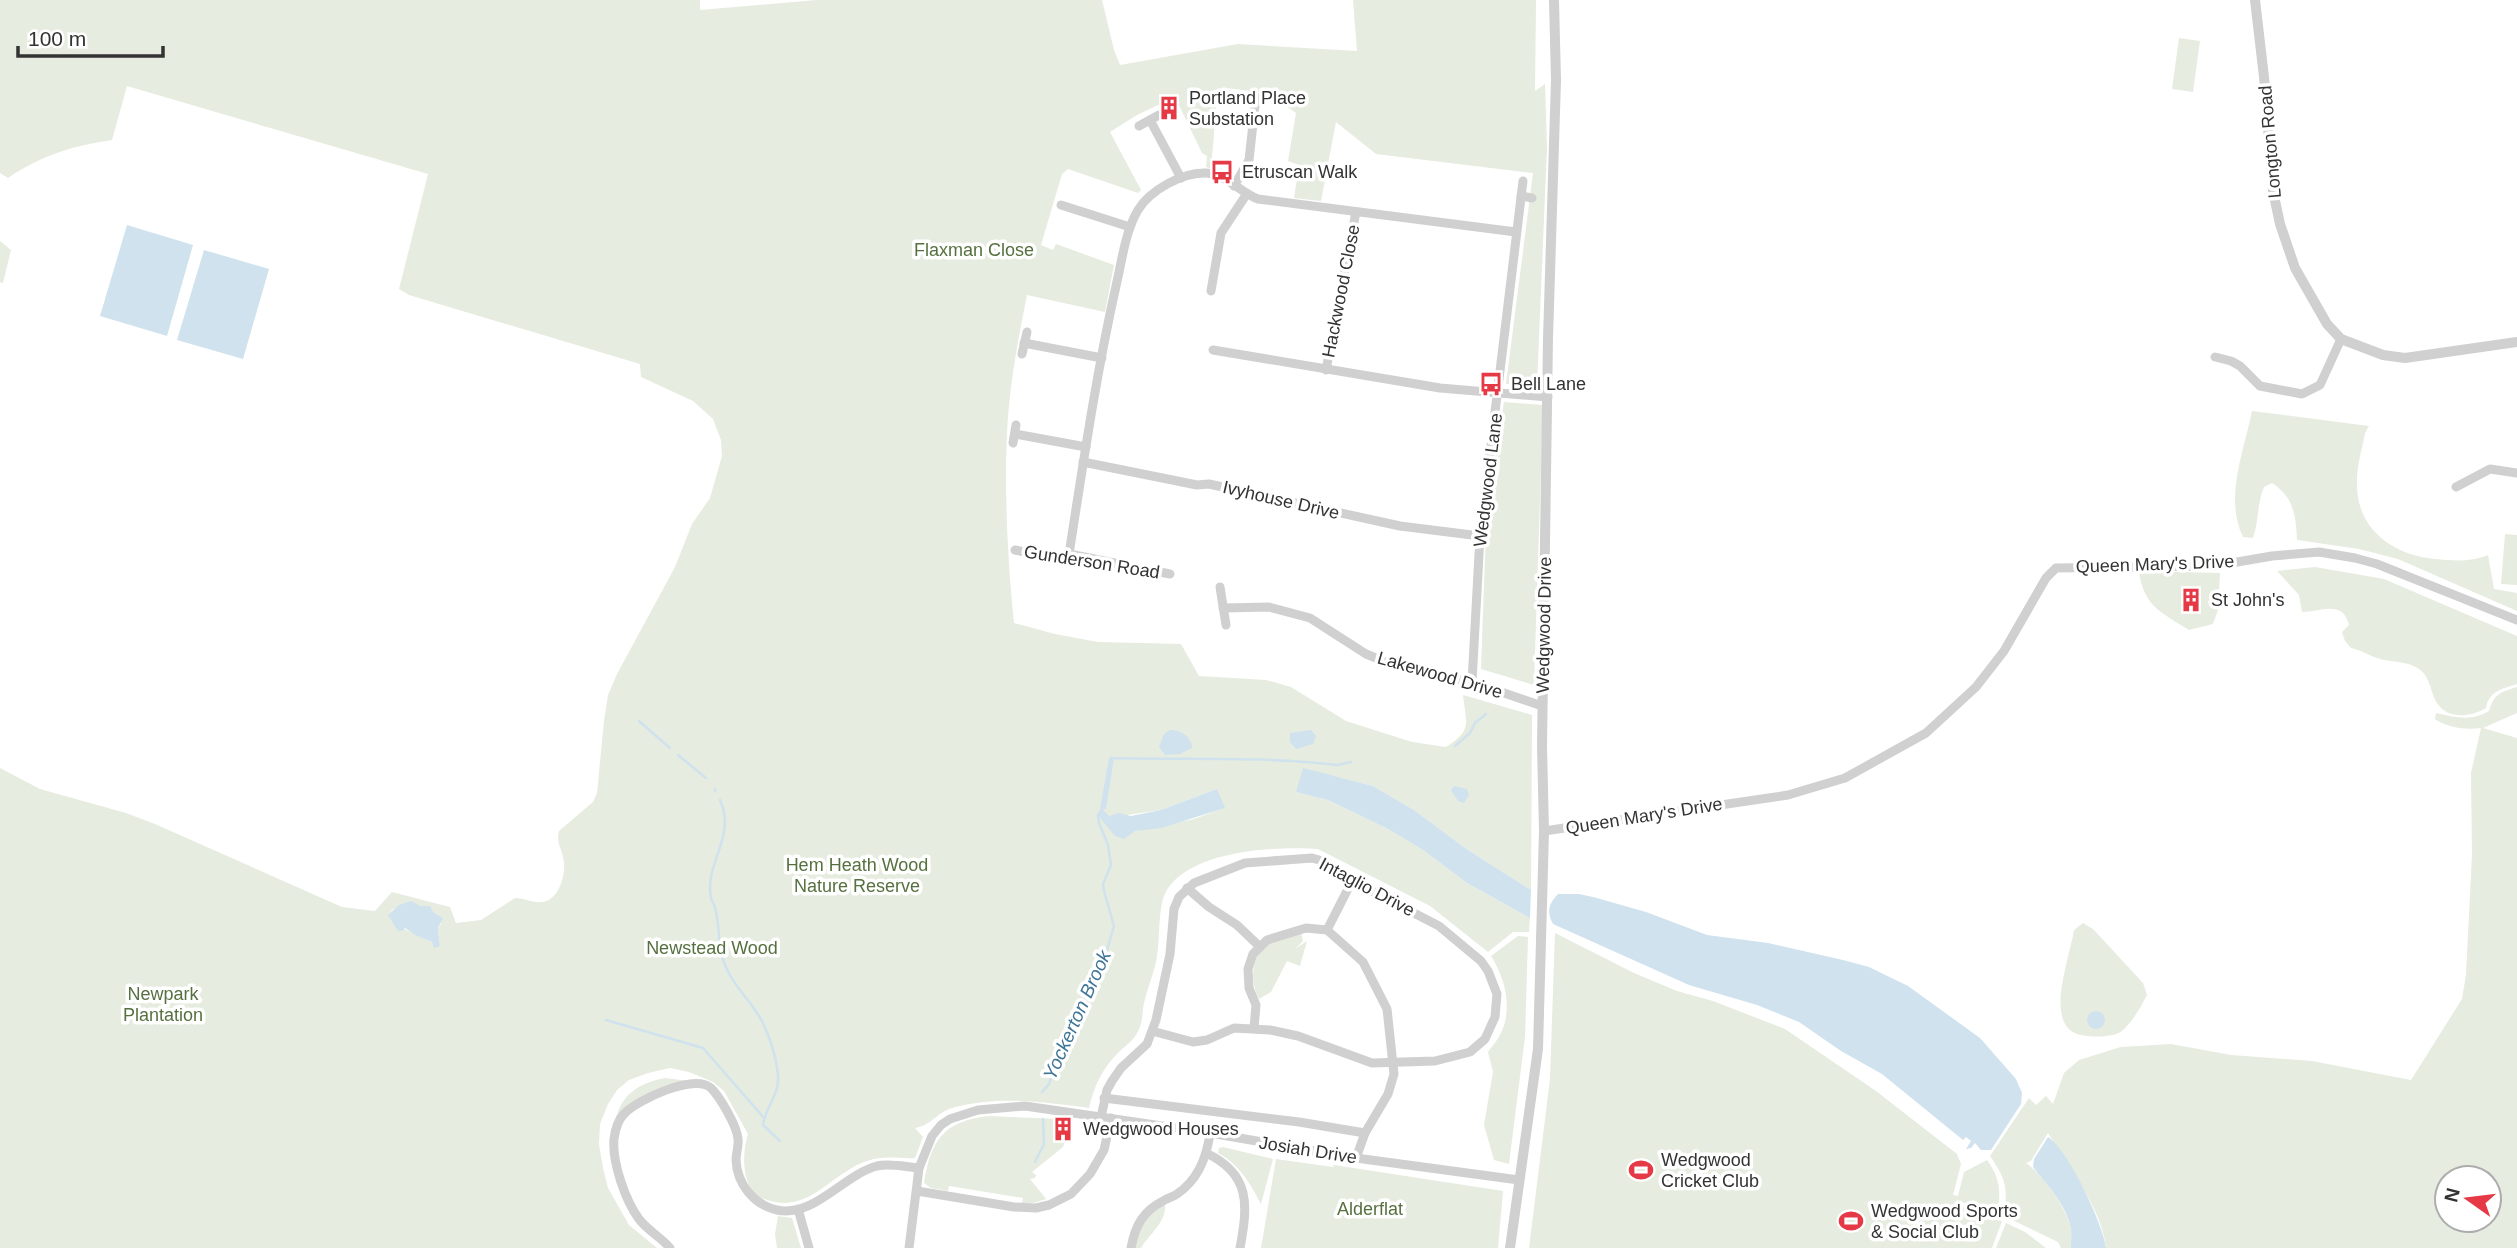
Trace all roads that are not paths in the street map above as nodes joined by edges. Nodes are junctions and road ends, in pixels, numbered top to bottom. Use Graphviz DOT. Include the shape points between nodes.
graph roads {
  1 [pos="1554,0"];
  2 [pos="2255,0"];
  3 [pos="1259,101"];
  4 [pos="1159,115"];
  5 [pos="1150,120"];
  6 [pos="1139,126"];
  7 [pos="1181,178"];
  8 [pos="1523,181"];
  9 [pos="1234,186"];
  10 [pos="1246,195"];
  11 [pos="1521,196"];
  12 [pos="1532,198"];
  13 [pos="1061,204"];
  14 [pos="1356,212"];
  15 [pos="1130,227"];
  16 [pos="1516,232"];
  17 [pos="1210,291"];
  18 [pos="1027,332"];
  19 [pos="2341,339"];
  20 [pos="2517,342"];
  21 [pos="1024,343"];
  22 [pos="1213,350"];
  23 [pos="1022,354"];
  24 [pos="2215,357"];
  25 [pos="1102,358"];
  26 [pos="1326,370"];
  27 [pos="1498,393"];
  28 [pos="1548,397"];
  29 [pos="1014,434"];
  30 [pos="1086,447"];
  31 [pos="1083,462"];
  32 [pos="2517,473"];
  33 [pos="2456,487"];
  34 [pos="1480,536"];
  35 [pos="1015,550"];
  36 [pos="1069,554"];
  37 [pos="1170,574"];
  38 [pos="1220,587"];
  39 [pos="1223,608"];
  40 [pos="2517,620"];
  41 [pos="1226,625"];
  42 [pos="1472,682"];
  43 [pos="1542,706"];
  44 [pos="1544,831"];
  45 [pos="1352,881"];
  46 [pos="1187,888"];
  47 [pos="1327,930"];
  48 [pos="1259,946"];
  49 [pos="1254,1028"];
  50 [pos="1152,1031"];
  51 [pos="1393,1064"];
  52 [pos="1104,1098"];
  53 [pos="1106,1117"];
  54 [pos="1210,1133"];
  55 [pos="1364,1133"];
  56 [pos="1206,1153"];
  57 [pos="1356,1158"];
  58 [pos="919,1168"];
  59 [pos="1519,1180"];
  60 [pos="917,1191"];
  61 [pos="798,1209"];
  62 [pos="670,1248"];
  63 [pos="809,1248"];
  64 [pos="909,1248"];
  65 [pos="1131,1248"];
  66 [pos="1240,1248"];
  67 [pos="1510,1248"];
  1 -- 28 [label="street, Wedgwood Drive"];
  2 -- 19 [label="street, Longton Road" via="2280,224 2295,268 2317,309"];
  3 -- 9 [label="street" via="1250,160"];
  4 -- 5 [label="street"];
  5 -- 6 [label="street"];
  5 -- 7 [label="street"];
  7 -- 9 [label="street" via="1208,173"];
  7 -- 15 [label="street" via="1146,199"];
  8 -- 11 [label="street, Wedgwood Lane"];
  9 -- 10 [label="street"];
  10 -- 14 [label="street"];
  10 -- 17 [label="street" via="1221,233"];
  11 -- 12 [label="street"];
  11 -- 16 [label="street, Wedgwood Lane"];
  13 -- 15 [label="street"];
  14 -- 16 [label="street"];
  14 -- 26 [label="street, Hackwood Close"];
  15 -- 25 [label="street"];
  16 -- 27 [label="street, Wedgwood Lane"];
  18 -- 21 [label="street"];
  19 -- 20 [label="street" via="2405,358"];
  19 -- 24 [label="street" via="2323,379 2307,393 2264,387 2241,366"];
  21 -- 23 [label="street"];
  21 -- 25 [label="street"];
  22 -- 26 [label="street"];
  25 -- 30 [label="street"];
  26 -- 27 [label="street"];
  27 -- 28 [label="street"];
  27 -- 34 [label="street, Wedgwood Lane"];
  28 -- 43 [label="street, Wedgwood Drive"];
  29 -- 30 [label="street"];
  30 -- 31 [label="street"];
  31 -- 34 [label="street, Ivyhouse Drive" via="1400,526"];
  31 -- 36 [label="street"];
  32 -- 33 [label="street" via="2490,469"];
  34 -- 42 [label="street, Wedgwood Lane"];
  35 -- 36 [label="street, Gunderson Road" via="1060,560"];
  36 -- 37 [label="street, Gunderson Road"];
  38 -- 39 [label="street"];
  39 -- 41 [label="street"];
  39 -- 42 [label="street, Lakewood Drive" via="1289,611 1310,618 1383,661"];
  40 -- 44 [label="street, Queen Mary's Drive" via="2377,565 2319,552 2214,566 2056,568 1976,687 1926,733 1845,778 1788,794"];
  42 -- 43 [label="street, Lakewood Drive"];
  43 -- 44 [label="street, Wedgwood Drive"];
  44 -- 59 [label="street, Wedgwood Drive" via="1538,1049"];
  45 -- 46 [label="street, Intaglio Drive" via="1326,862 1312,858 1245,863"];
  45 -- 47 [label="street"];
  45 -- 51 [label="street, Intaglio Drive" via="1439,926 1481,961 1497,994 1490,1030 1470,1052 1435,1061"];
  46 -- 48 [label="street"];
  46 -- 50 [label="street" via="1174,909 1170,954"];
  47 -- 48 [label="street" via="1276,935"];
  47 -- 51 [label="street" via="1360,959 1374,980 1387,1009"];
  48 -- 49 [label="street" via="1248,969 1256,1005"];
  49 -- 50 [label="street" via="1234,1028 1193,1042"];
  49 -- 51 [label="street, Intaglio Drive" via="1298,1036 1372,1063"];
  50 -- 52 [label="street" via="1147,1044 1112,1080"];
  51 -- 55 [label="street" via="1388,1094"];
  52 -- 53 [label="street"];
  52 -- 55 [label="street"];
  53 -- 54 [label="street, Josiah Drive"];
  53 -- 58 [label="street, Josiah Drive" via="1025,1107 978,1110 941,1125"];
  53 -- 60 [label="street" via="1104,1150 1090,1174 1070,1194 1049,1205 1014,1207"];
  54 -- 56 [label="street"];
  54 -- 57 [label="street, Josiah Drive"];
  55 -- 57 [label="street"];
  56 -- 65 [label="street" via="1179,1193 1145,1213"];
  56 -- 66 [label="street" via="1221,1160 1242,1186"];
  57 -- 59 [label="street, Josiah Drive"];
  58 -- 60 [label="street, Josiah Drive"];
  58 -- 61 [label="street" via="871,1168"];
  59 -- 67 [label="street, Wedgwood Drive"];
  60 -- 64 [label="street, Josiah Drive"];
  61 -- 62 [label="street" via="763,1206 748,1193 738,1170 738,1138 728,1113 709,1087 681,1085 622,1115 614,1141 620,1181 629,1203 640,1221"];
  61 -- 63 [label="street"];
}
